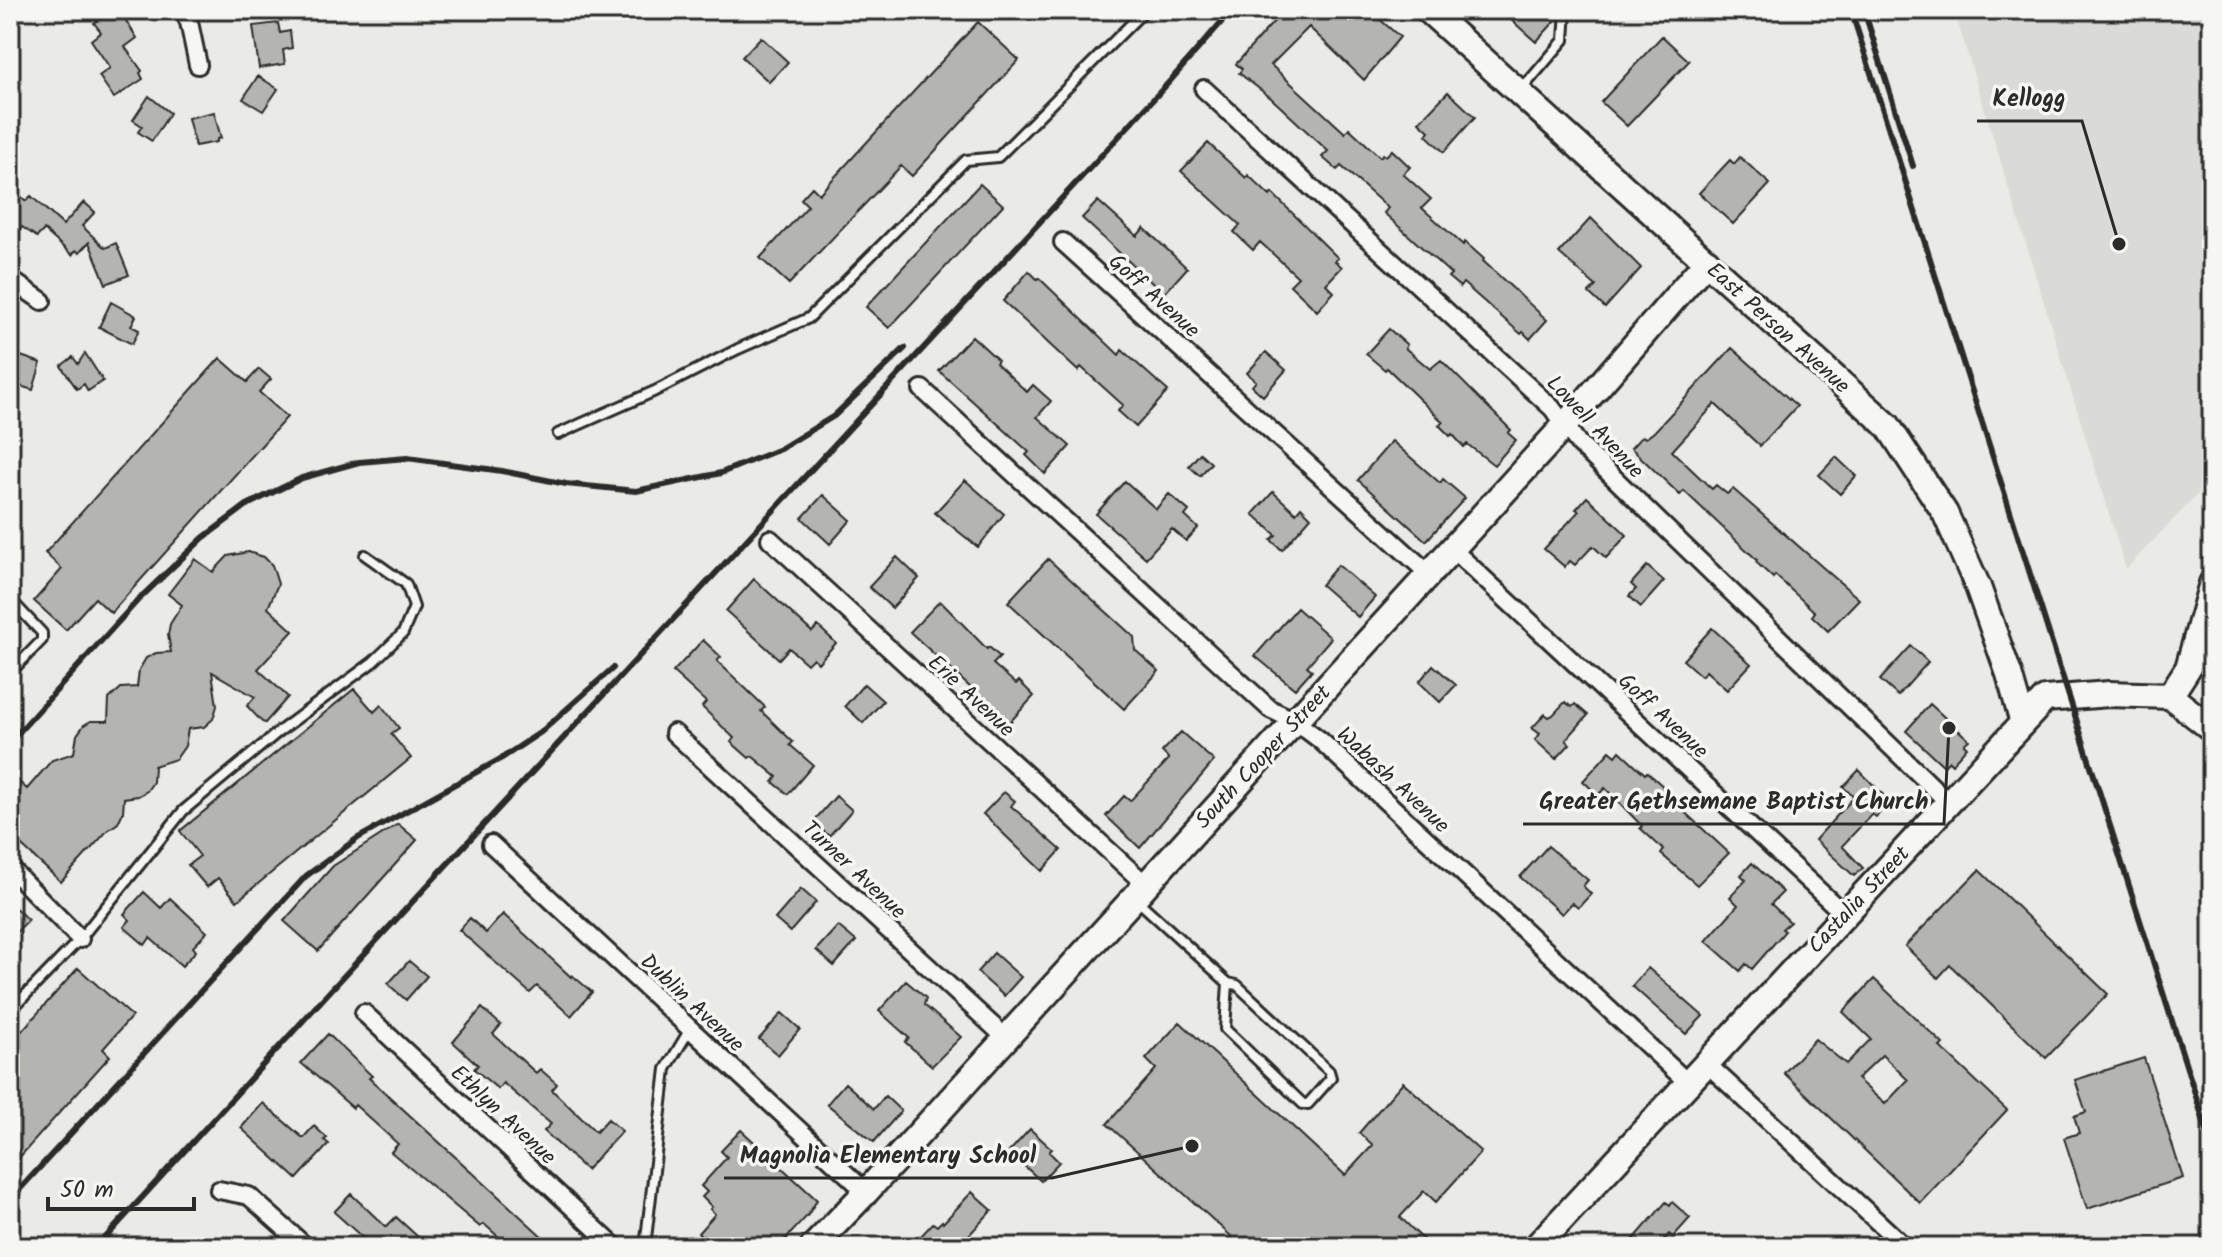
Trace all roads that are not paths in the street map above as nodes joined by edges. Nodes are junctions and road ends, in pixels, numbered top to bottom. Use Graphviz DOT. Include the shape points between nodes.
graph roads {
  1 [pos="183,10"];
  2 [pos="1145,10"];
  3 [pos="1428,10"];
  4 [pos="1566,10"];
  5 [pos="198,65"];
  6 [pos="1204,89"];
  7 [pos="1519,92"];
  8 [pos="1063,242"];
  9 [pos="1707,261"];
  10 [pos="10,279"];
  11 [pos="42,301"];
  12 [pos="922,389"];
  13 [pos="1565,425"];
  14 [pos="558,434"];
  15 [pos="770,539"];
  16 [pos="1452,549"];
  17 [pos="365,555"];
  18 [pos="1429,574"];
  19 [pos="2212,583"];
  20 [pos="10,599"];
  21 [pos="10,673"];
  22 [pos="2170,696"];
  23 [pos="2022,720"];
  24 [pos="1295,721"];
  25 [pos="2212,729"];
  26 [pos="674,733"];
  27 [pos="1948,802"];
  28 [pos="491,844"];
  29 [pos="10,868"];
  30 [pos="1139,890"];
  31 [pos="1845,915"];
  32 [pos="80,939"];
  33 [pos="1228,983"];
  34 [pos="10,1011"];
  35 [pos="364,1013"];
  36 [pos="690,1029"];
  37 [pos="1006,1038"];
  38 [pos="1706,1063"];
  39 [pos="1688,1083"];
  40 [pos="219,1190"];
  41 [pos="866,1192"];
  42 [pos="306,1247"];
  43 [pos="615,1247"];
  44 [pos="645,1247"];
  45 [pos="813,1247"];
  46 [pos="1536,1247"];
  47 [pos="1905,1247"];
  1 -- 5 [label="street"];
  2 -- 14 [label="lane" via="998,157 966,160 809,318"];
  3 -- 7 [label="street, East Person Avenue"];
  4 -- 7 [label="lane" via="1564,40"];
  6 -- 13 [label="street, Lowell Avenue"];
  7 -- 9 [label="street, East Person Avenue"];
  8 -- 18 [label="street, Goff Avenue"];
  9 -- 13 [label="street, South Cooper Street"];
  9 -- 23 [label="street, East Person Avenue" via="1888,426 1950,525 1978,587"];
  10 -- 11 [label="street"];
  12 -- 24 [label="street, Wabash Avenue" via="1270,709"];
  13 -- 16 [label="street, South Cooper Street"];
  13 -- 27 [label="street, Lowell Avenue"];
  15 -- 30 [label="street, Erie Avenue"];
  16 -- 18 [label="street, South Cooper Street"];
  16 -- 31 [label="street, Goff Avenue"];
  17 -- 32 [label="lane" via="406,584 414,607 403,633 183,811"];
  18 -- 24 [label="street, South Cooper Street"];
  19 -- 22 [label="street" via="2188,668"];
  20 -- 21 [label="lane" via="42,633 42,640"];
  22 -- 23 [label="street, Castalia Street" via="2045,699"];
  22 -- 25 [label="street"];
  23 -- 27 [label="street, Castalia Street"];
  24 -- 30 [label="street, South Cooper Street"];
  24 -- 39 [label="street, Wabash Avenue"];
  26 -- 37 [label="street, Turner Avenue"];
  27 -- 31 [label="street, Castalia Street"];
  28 -- 36 [label="street, Dublin Avenue"];
  29 -- 32 [label="street"];
  30 -- 33 [label="lane"];
  30 -- 37 [label="street, South Cooper Street"];
  31 -- 38 [label="street, Castalia Street"];
  32 -- 34 [label="lane"];
  33 -- 33 [label="lane" via="1225,1029 1308,1104 1331,1078 1329,1071 1237,985"];
  35 -- 43 [label="street, Ethlyn Avenue"];
  36 -- 41 [label="street, Dublin Avenue"];
  36 -- 44 [label="lane" via="666,1069"];
  37 -- 41 [label="street, South Cooper Street"];
  38 -- 39 [label="street, Castalia Street"];
  38 -- 47 [label="street"];
  39 -- 46 [label="street, Castalia Street"];
  40 -- 42 [label="street" via="249,1196"];
  41 -- 45 [label="street, South Cooper Street"];
}
